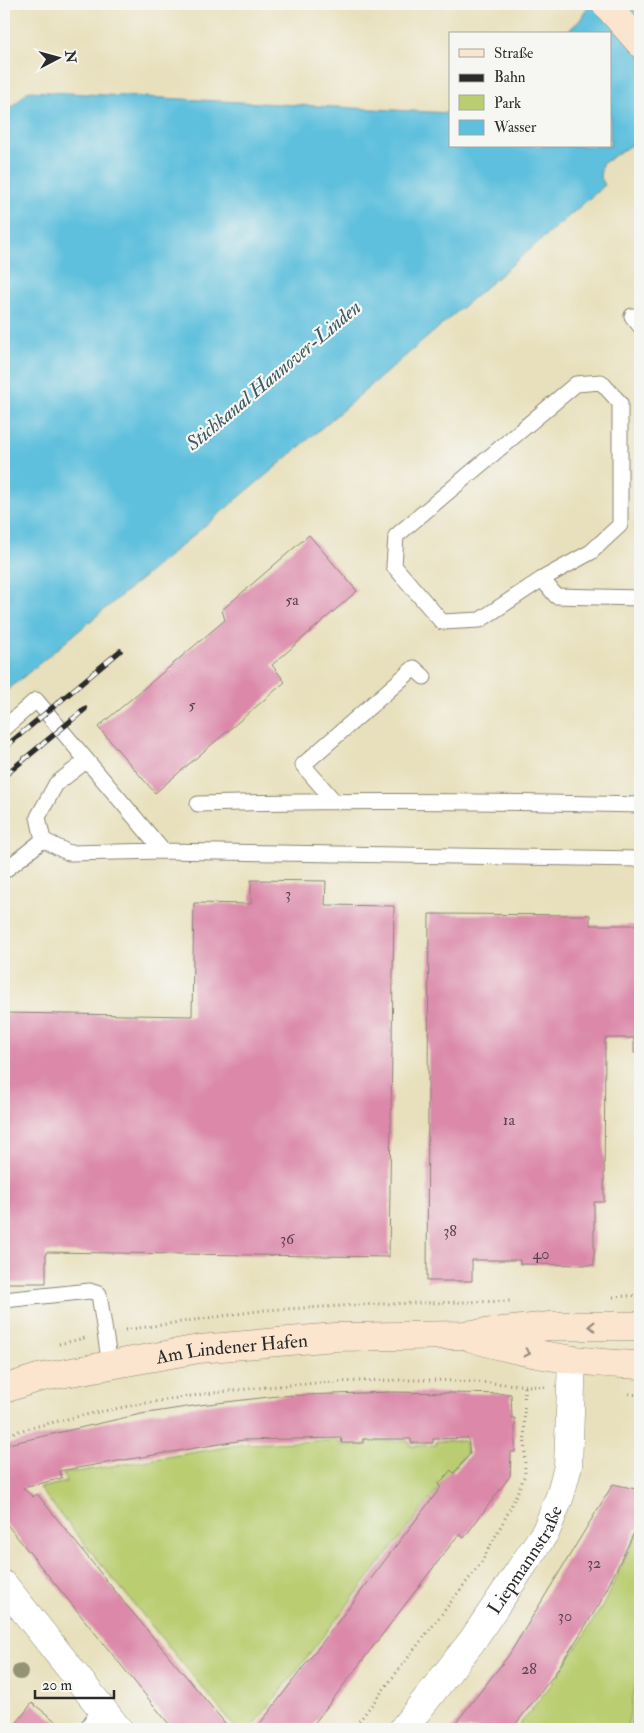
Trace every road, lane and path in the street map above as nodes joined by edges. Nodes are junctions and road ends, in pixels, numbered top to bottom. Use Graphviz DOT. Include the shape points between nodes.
graph roads {
  1 [pos="606,4"];
  2 [pos="640,43"];
  3 [pos="542,580"];
  4 [pos="640,598"];
  5 [pos="424,677"];
  6 [pos="4,728"];
  7 [pos="86,761"];
  8 [pos="333,800"];
  9 [pos="198,804"];
  10 [pos="640,805"];
  11 [pos="43,840"];
  12 [pos="163,851"];
  13 [pos="640,859"];
  14 [pos="4,871"];
  15 [pos="4,1300"];
  16 [pos="640,1326"];
  17 [pos="464,1335"];
  18 [pos="572,1360"];
  19 [pos="110,1365"];
  20 [pos="640,1365"];
  21 [pos="524,1386"];
  22 [pos="4,1389"];
  23 [pos="571,1389"];
  24 [pos="4,1435"];
  25 [pos="5,1587"];
  26 [pos="102,1723"];
  27 [pos="353,1729"];
  28 [pos="402,1729"];
  1 -- 2 [label="street"];
  3 -- 3 [label="lane" via="480,620 442,622 394,566 396,536 576,384 600,382 620,403 620,525 591,552"];
  3 -- 4 [label="lane" via="556,596"];
  5 -- 8 [label="lane" via="414,668 303,765"];
  6 -- 7 [label="lane" via="36,700"];
  7 -- 11 [label="lane" via="56,784 47,800 38,817"];
  7 -- 12 [label="lane"];
  8 -- 9 [label="lane"];
  8 -- 10 [label="lane"];
  11 -- 12 [label="lane" via="69,853"];
  11 -- 14 [label="lane"];
  12 -- 13 [label="lane"];
  15 -- 19 [label="lane" via="90,1291 99,1294"];
  16 -- 17 [label="street, Am Lindener Hafen, one-way" via="550,1326"];
  17 -- 18 [label="street, Am Lindener Hafen, one-way" via="507,1349"];
  17 -- 19 [label="street, Am Lindener Hafen" via="325,1338 199,1349"];
  18 -- 20 [label="street, Am Lindener Hafen"];
  18 -- 23 [label="street, Liepmannstraße"];
  19 -- 22 [label="street, Am Lindener Hafen" via="38,1378"];
  21 -- 23 [label="path"];
  21 -- 24 [label="path" via="417,1380 226,1392 141,1404"];
  21 -- 27 [label="path" via="525,1475 510,1509 481,1563"];
  23 -- 28 [label="street, Liepmannstraße" via="568,1466 546,1531 472,1641"];
  25 -- 26 [label="street"];
}
